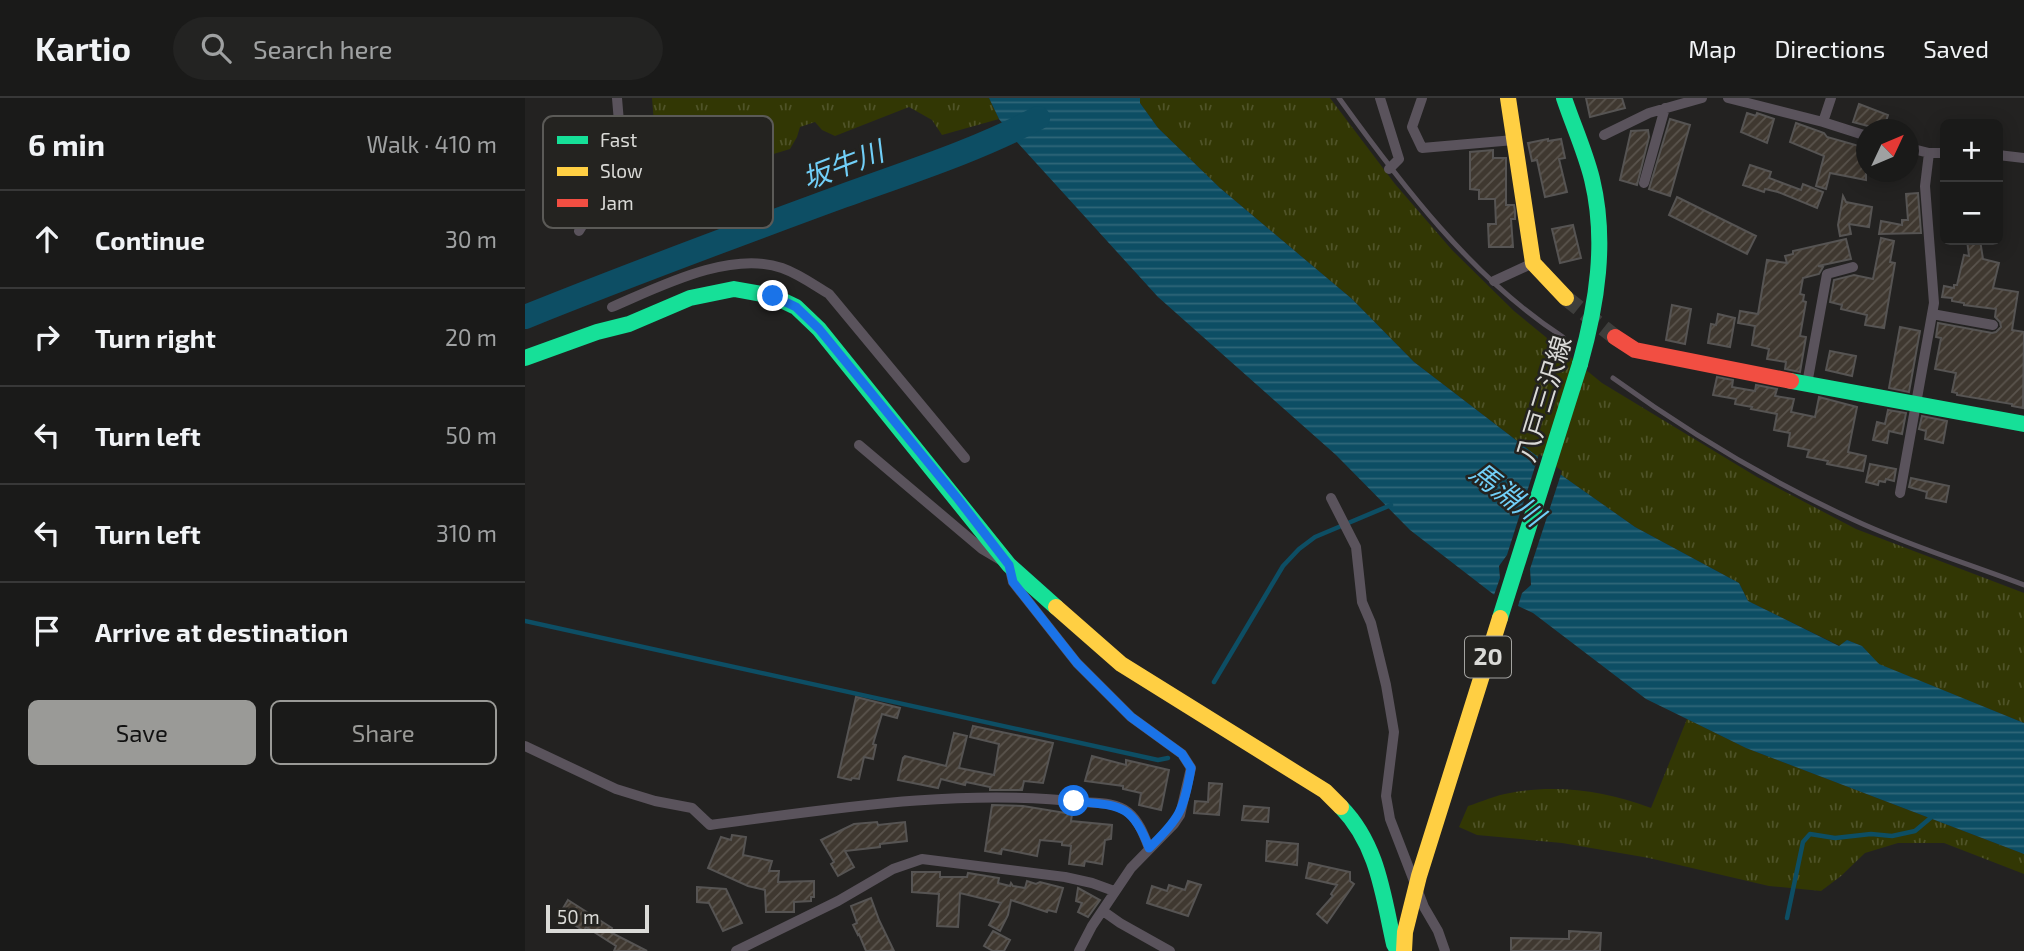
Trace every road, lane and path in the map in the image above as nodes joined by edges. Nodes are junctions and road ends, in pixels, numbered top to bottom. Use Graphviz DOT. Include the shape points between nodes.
graph roads {
  1 [pos="617,98"];
  2 [pos="1339,98"];
  3 [pos="1380,98"];
  4 [pos="1422,98"];
  5 [pos="1508,98"];
  6 [pos="1564,98"];
  7 [pos="1702,98"];
  8 [pos="1728,98"];
  9 [pos="1832,98"];
  10 [pos="1665,108"];
  11 [pos="618,116"];
  12 [pos="1823,122"];
  13 [pos="1856,132"];
  14 [pos="1604,135"];
  15 [pos="1514,139"];
  16 [pos="1919,150"];
  17 [pos="1929,153"];
  18 [pos="1940,153"];
  19 [pos="2003,156"];
  20 [pos="2024,158"];
  21 [pos="1389,169"];
  22 [pos="1644,183"];
  23 [pos="581,228"];
  24 [pos="579,231"];
  25 [pos="1533,263"];
  26 [pos="1853,267"];
  27 [pos="1494,281"];
  28 [pos="1566,298"];
  29 [pos="611,307"];
  30 [pos="1932,314"];
  31 [pos="1993,326"];
  32 [pos="1563,337"];
  33 [pos="1615,337"];
  34 [pos="525,358"];
  35 [pos="1613,379"];
  36 [pos="1807,384"];
  37 [pos="1916,404"];
  38 [pos="2024,424"];
  39 [pos="859,445"];
  40 [pos="965,458"];
  41 [pos="1900,493"];
  42 [pos="1331,498"];
  43 [pos="1009,565"];
  44 [pos="2024,585"];
  45 [pos="525,746"];
  46 [pos="1149,848"];
  47 [pos="1114,891"];
  48 [pos="1103,911"];
  49 [pos="736,951"];
  50 [pos="1079,951"];
  51 [pos="1170,951"];
  52 [pos="1398,951"];
  53 [pos="1404,951"];
  54 [pos="1445,951"];
  1 -- 11 [label="street"];
  2 -- 21 [label="lane"];
  3 -- 21 [label="street" via="1399,159"];
  4 -- 15 [label="street" via="1412,127 1422,148"];
  5 -- 15 [label="street"];
  6 -- 53 [label="street, 八戸三沢線 / 20, bridge" via="1594,189 1600,257 1592,324 1419,876"];
  7 -- 10 [label="street"];
  8 -- 12 [label="street"];
  9 -- 12 [label="street"];
  10 -- 14 [label="street"];
  10 -- 22 [label="street"];
  12 -- 13 [label="street"];
  15 -- 25 [label="street"];
  16 -- 17 [label="street"];
  17 -- 18 [label="street"];
  17 -- 30 [label="street" via="1925,186"];
  19 -- 20 [label="street"];
  21 -- 27 [label="lane"];
  23 -- 24 [label="street"];
  25 -- 27 [label="street"];
  25 -- 28 [label="street"];
  26 -- 36 [label="street" via="1827,274"];
  27 -- 32 [label="lane"];
  29 -- 40 [label="street" via="725,264 780,267 829,294"];
  30 -- 31 [label="street"];
  30 -- 37 [label="street"];
  33 -- 36 [label="street" via="1635,350"];
  34 -- 43 [label="street" via="691,298 734,289 773,296 796,307 819,329"];
  35 -- 44 [label="lane" via="1776,482 1856,521"];
  36 -- 37 [label="street"];
  37 -- 38 [label="street"];
  37 -- 41 [label="street"];
  39 -- 43 [label="street" via="982,549"];
  42 -- 54 [label="street" via="1356,547 1361,602 1387,685 1394,732 1386,796 1390,819"];
  43 -- 46 [label="street" via="1013,582 1077,663 1131,717 1188,760 1191,768 1180,815"];
  43 -- 52 [label="street" via="1121,664 1325,791 1362,831 1372,852"];
  45 -- 46 [label="street" via="616,789 692,808 710,825 915,800 1039,798 1114,805 1136,820"];
  46 -- 47 [label="street"];
  47 -- 48 [label="street"];
  47 -- 49 [label="street" via="1065,877 922,859 893,869"];
  48 -- 50 [label="street"];
  48 -- 51 [label="street"];
}
